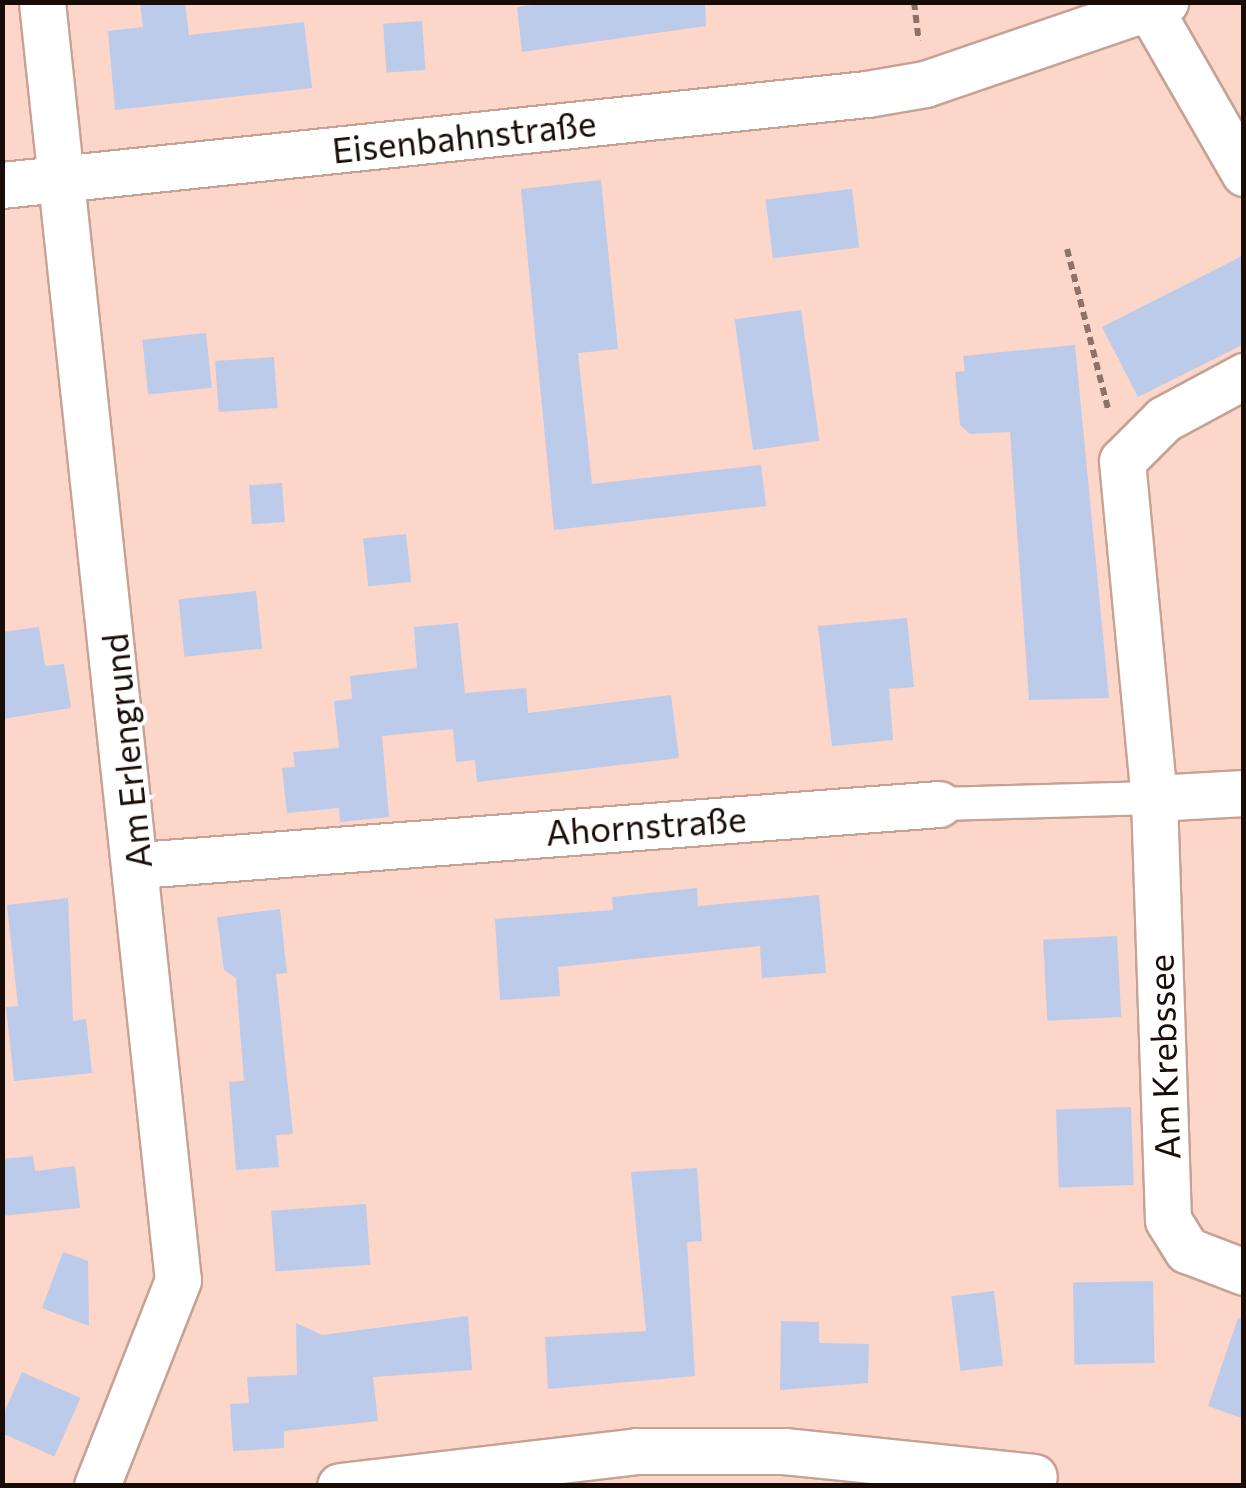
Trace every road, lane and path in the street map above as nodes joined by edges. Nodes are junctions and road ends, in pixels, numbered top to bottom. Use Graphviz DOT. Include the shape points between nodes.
graph roads {
  1 [pos="42,2"];
  2 [pos="1158,7"];
  3 [pos="1244,173"];
  4 [pos="63,178"];
  5 [pos="2,185"];
  6 [pos="1067,249"];
  7 [pos="1244,376"];
  8 [pos="1122,461"];
  9 [pos="1244,793"];
  10 [pos="1154,798"];
  11 [pos="939,804"];
  12 [pos="139,865"];
  13 [pos="1244,1272"];
  14 [pos="1034,1477"];
  15 [pos="97,1486"];
  16 [pos="340,1486"];
  1 -- 4 [label="street, Am Erlengrund"];
  2 -- 3 [label="street"];
  2 -- 4 [label="street, Eisenbahnstraße" via="926,84"];
  4 -- 5 [label="street, Eisenbahnstraße"];
  4 -- 12 [label="street, Am Erlengrund"];
  6 -- 8 [label="path"];
  7 -- 8 [label="street" via="1164,419"];
  8 -- 10 [label="street, Am Krebssee"];
  9 -- 10 [label="street"];
  10 -- 11 [label="street, Ahornstraße"];
  10 -- 13 [label="street, Am Krebssee" via="1168,1220 1187,1250"];
  11 -- 12 [label="street, Ahornstraße"];
  12 -- 15 [label="street, Am Erlengrund" via="178,1280"];
  14 -- 16 [label="street" via="784,1451 636,1451"];
}
